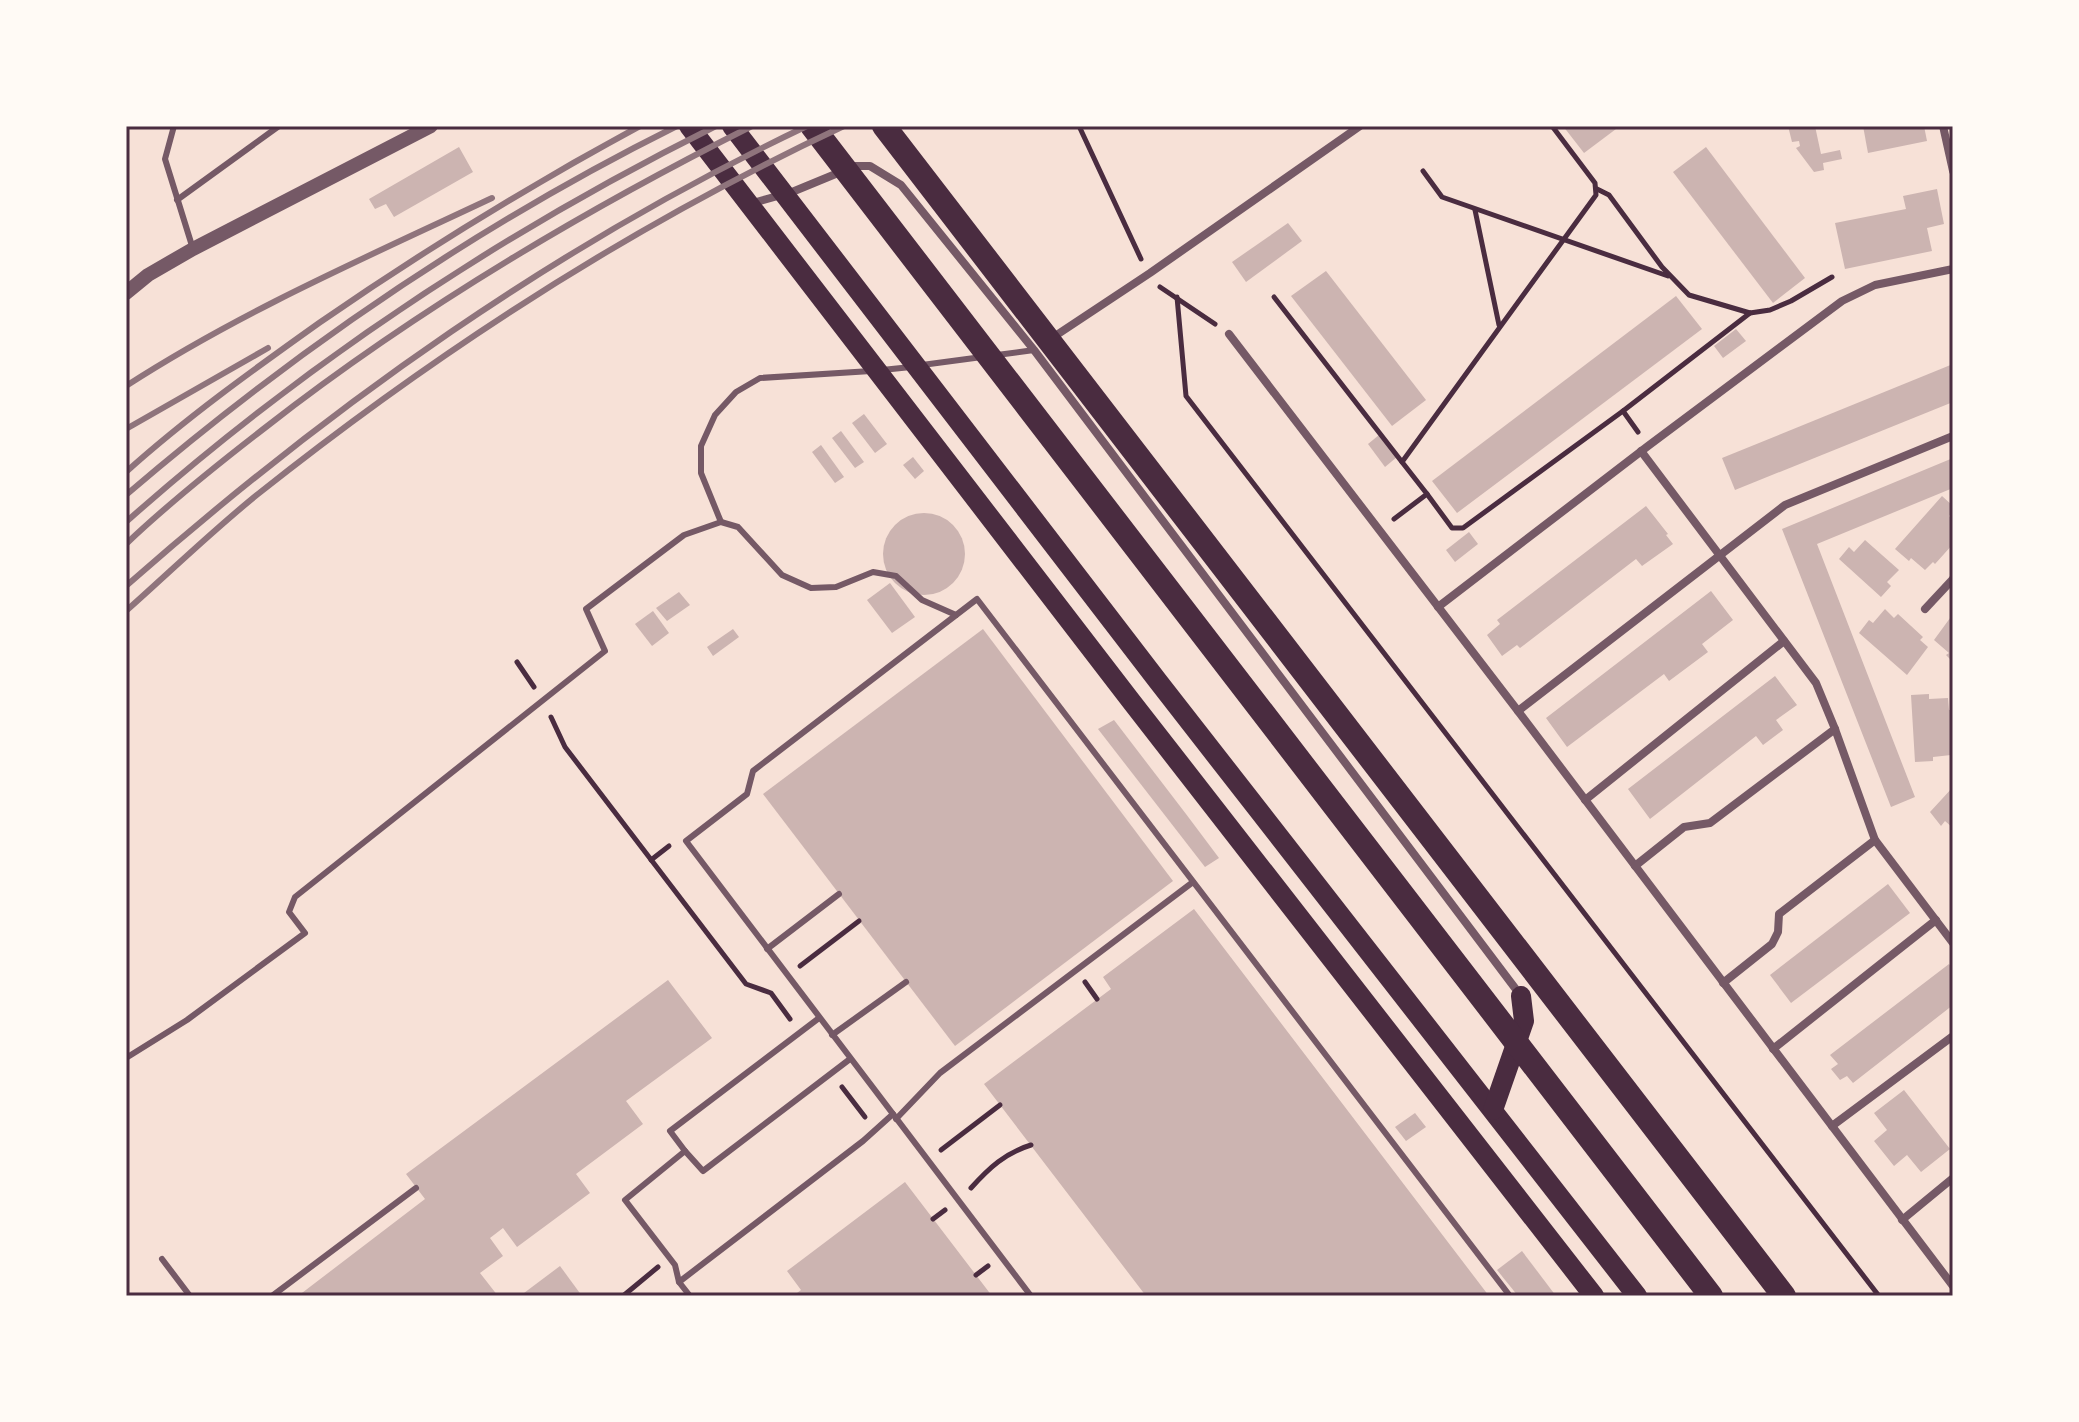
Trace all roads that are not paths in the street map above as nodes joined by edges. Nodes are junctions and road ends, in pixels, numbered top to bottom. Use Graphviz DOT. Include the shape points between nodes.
graph roads {
  1 [pos="174,126"];
  2 [pos="279,126"];
  3 [pos="431,126"];
  4 [pos="689,126"];
  5 [pos="732,126"];
  6 [pos="812,126"];
  7 [pos="884,126"];
  8 [pos="1360,126"];
  9 [pos="1943,126"];
  10 [pos="1953,171"];
  11 [pos="729,187"];
  12 [pos="177,200"];
  13 [pos="193,249"];
  14 [pos="1953,269"];
  15 [pos="126,293"];
  16 [pos="1229,334"];
  17 [pos="1034,350"];
  18 [pos="1953,436"];
  19 [pos="1641,451"];
  20 [pos="721,522"];
  21 [pos="1721,556"];
  22 [pos="1953,579"];
  23 [pos="1438,607"];
  24 [pos="1925,609"];
  25 [pos="956,615"];
  26 [pos="1784,641"];
  27 [pos="1518,711"];
  28 [pos="1835,729"];
  29 [pos="1585,800"];
  30 [pos="1875,840"];
  31 [pos="1635,866"];
  32 [pos="1193,882"];
  33 [pos="839,894"];
  34 [pos="1936,920"];
  35 [pos="1953,943"];
  36 [pos="767,949"];
  37 [pos="906,982"];
  38 [pos="1723,983"];
  39 [pos="1521,996"];
  40 [pos="819,1018"];
  41 [pos="832,1035"];
  42 [pos="1953,1036"];
  43 [pos="1773,1049"];
  44 [pos="126,1058"];
  45 [pos="850,1059"];
  46 [pos="1493,1110"];
  47 [pos="894,1117"];
  48 [pos="1832,1126"];
  49 [pos="685,1151"];
  50 [pos="1953,1178"];
  51 [pos="416,1188"];
  52 [pos="1902,1220"];
  53 [pos="162,1259"];
  54 [pos="678,1280"];
  55 [pos="1953,1286"];
  56 [pos="190,1296"];
  57 [pos="272,1296"];
  58 [pos="690,1296"];
  59 [pos="1031,1296"];
  60 [pos="1510,1296"];
  61 [pos="1594,1296"];
  62 [pos="1637,1296"];
  63 [pos="1711,1296"];
  64 [pos="1784,1296"];
  1 -- 12 [label="lane" via="165,159"];
  2 -- 12 [label="lane"];
  3 -- 13 [label="street"];
  4 -- 61 [label="main road"];
  5 -- 46 [label="main road"];
  6 -- 63 [label="highway"];
  7 -- 64 [label="highway"];
  8 -- 17 [label="street"];
  9 -- 10 [label="street"];
  11 -- 17 [label="street" via="743,205 855,166 870,166 901,185"];
  12 -- 13 [label="lane"];
  13 -- 15 [label="street"];
  14 -- 19 [label="street" via="1875,285 1842,301"];
  16 -- 23 [label="street"];
  17 -- 20 [label="lane" via="881,370 760,378 736,392 715,415 701,446 701,473"];
  17 -- 39 [label="street"];
  18 -- 21 [label="street" via="1797,498"];
  19 -- 21 [label="street"];
  19 -- 23 [label="street"];
  20 -- 25 [label="lane" via="738,527 782,575 811,588 836,587 873,572 896,576 922,600"];
  20 -- 44 [label="lane" via="684,535 586,609 605,651 295,897 289,912 305,933"];
  21 -- 26 [label="street"];
  21 -- 27 [label="street"];
  22 -- 24 [label="street"];
  23 -- 27 [label="street"];
  25 -- 32 [label="lane" via="977,599"];
  25 -- 36 [label="lane" via="753,771 747,794 686,841"];
  26 -- 28 [label="street" via="1816,683"];
  26 -- 29 [label="street"];
  27 -- 29 [label="street"];
  28 -- 30 [label="street"];
  28 -- 31 [label="street" via="1710,823 1684,827"];
  29 -- 31 [label="street"];
  30 -- 34 [label="street"];
  30 -- 38 [label="street" via="1779,914 1772,944"];
  31 -- 38 [label="street"];
  32 -- 47 [label="lane" via="940,1073"];
  32 -- 60 [label="lane"];
  33 -- 36 [label="lane"];
  34 -- 35 [label="street"];
  34 -- 43 [label="street"];
  36 -- 40 [label="lane"];
  37 -- 41 [label="lane"];
  38 -- 43 [label="street"];
  39 -- 46 [label="main road" via="1524,1021"];
  40 -- 41 [label="lane"];
  40 -- 49 [label="lane" via="670,1131"];
  41 -- 45 [label="lane"];
  42 -- 48 [label="street"];
  43 -- 48 [label="street"];
  45 -- 47 [label="lane"];
  45 -- 49 [label="lane" via="703,1171"];
  46 -- 62 [label="main road"];
  47 -- 54 [label="lane"];
  47 -- 59 [label="lane"];
  48 -- 52 [label="street"];
  49 -- 54 [label="lane" via="625,1200 675,1265"];
  50 -- 52 [label="street"];
  51 -- 57 [label="lane"];
  52 -- 55 [label="street"];
  53 -- 56 [label="lane"];
  54 -- 58 [label="lane"];
}
